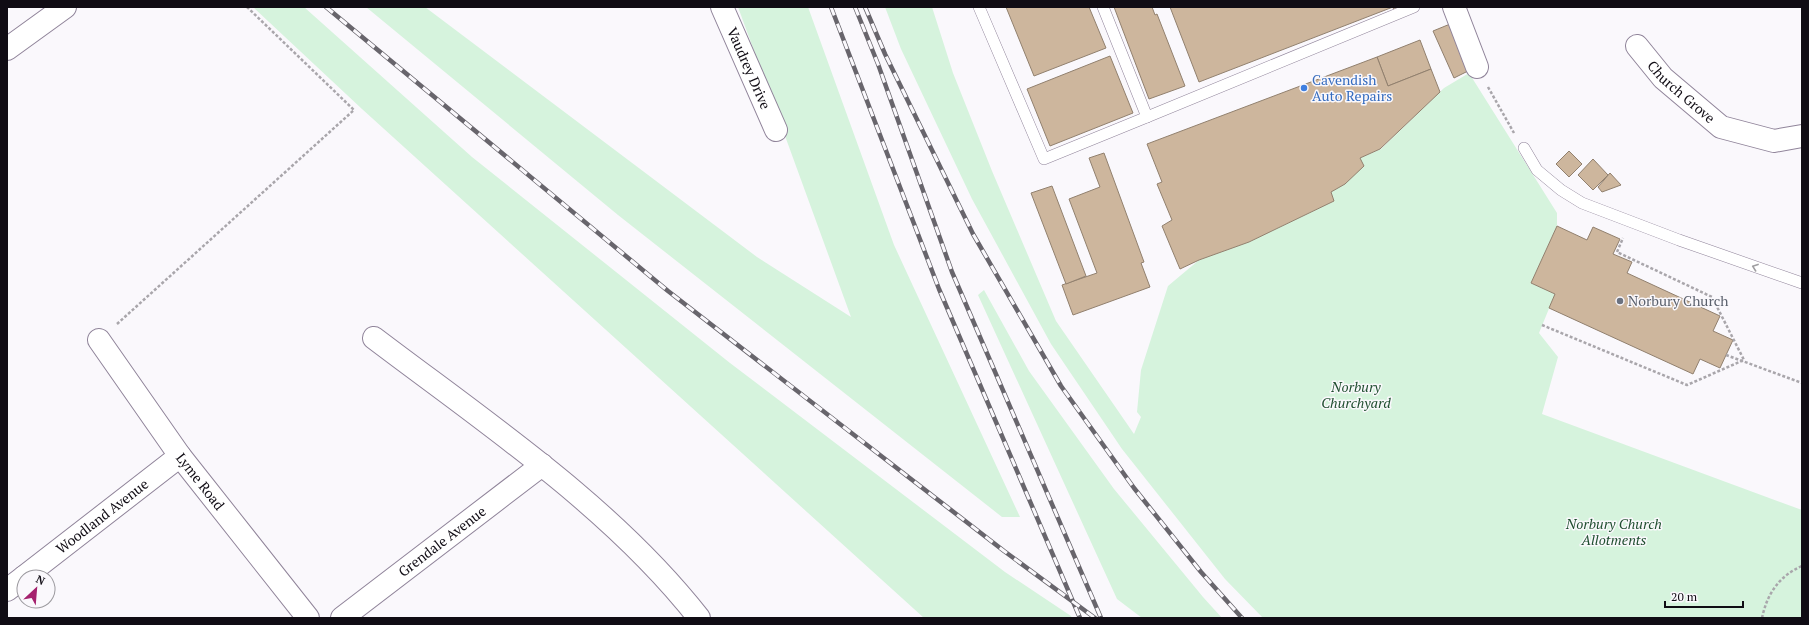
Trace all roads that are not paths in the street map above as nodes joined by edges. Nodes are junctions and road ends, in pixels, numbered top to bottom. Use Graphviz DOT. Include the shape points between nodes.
graph roads {
  1 [pos="65,7"];
  2 [pos="722,7"];
  3 [pos="979,7"];
  4 [pos="1103,7"];
  5 [pos="1414,7"];
  6 [pos="1454,7"];
  7 [pos="1637,46"];
  8 [pos="7,49"];
  9 [pos="1477,67"];
  10 [pos="1147,117"];
  11 [pos="776,130"];
  12 [pos="1802,136"];
  13 [pos="1524,148"];
  14 [pos="1797,282"];
  15 [pos="374,338"];
  16 [pos="99,340"];
  17 [pos="180,456"];
  18 [pos="542,465"];
  19 [pos="34,569"];
  20 [pos="16,583"];
  21 [pos="7,590"];
  22 [pos="308,618"];
  23 [pos="342,618"];
  24 [pos="700,618"];
  1 -- 8 [label="street"];
  2 -- 11 [label="street, Vaudrey Drive"];
  3 -- 10 [label="lane" via="1044,159"];
  4 -- 10 [label="lane"];
  5 -- 10 [label="lane"];
  6 -- 9 [label="street"];
  7 -- 12 [label="street, Church Grove" via="1663,78 1721,127 1774,141"];
  14 -- 13 [label="lane, one-way" via="1582,203 1536,170"];
  15 -- 18 [label="street"];
  16 -- 17 [label="street, Lyme Road"];
  17 -- 19 [label="street, Woodland Avenue"];
  17 -- 22 [label="street, Lyme Road"];
  18 -- 23 [label="street, Grendale Avenue"];
  18 -- 24 [label="street" via="610,523 682,596"];
  20 -- 21 [label="street, Woodland Avenue"];
}
